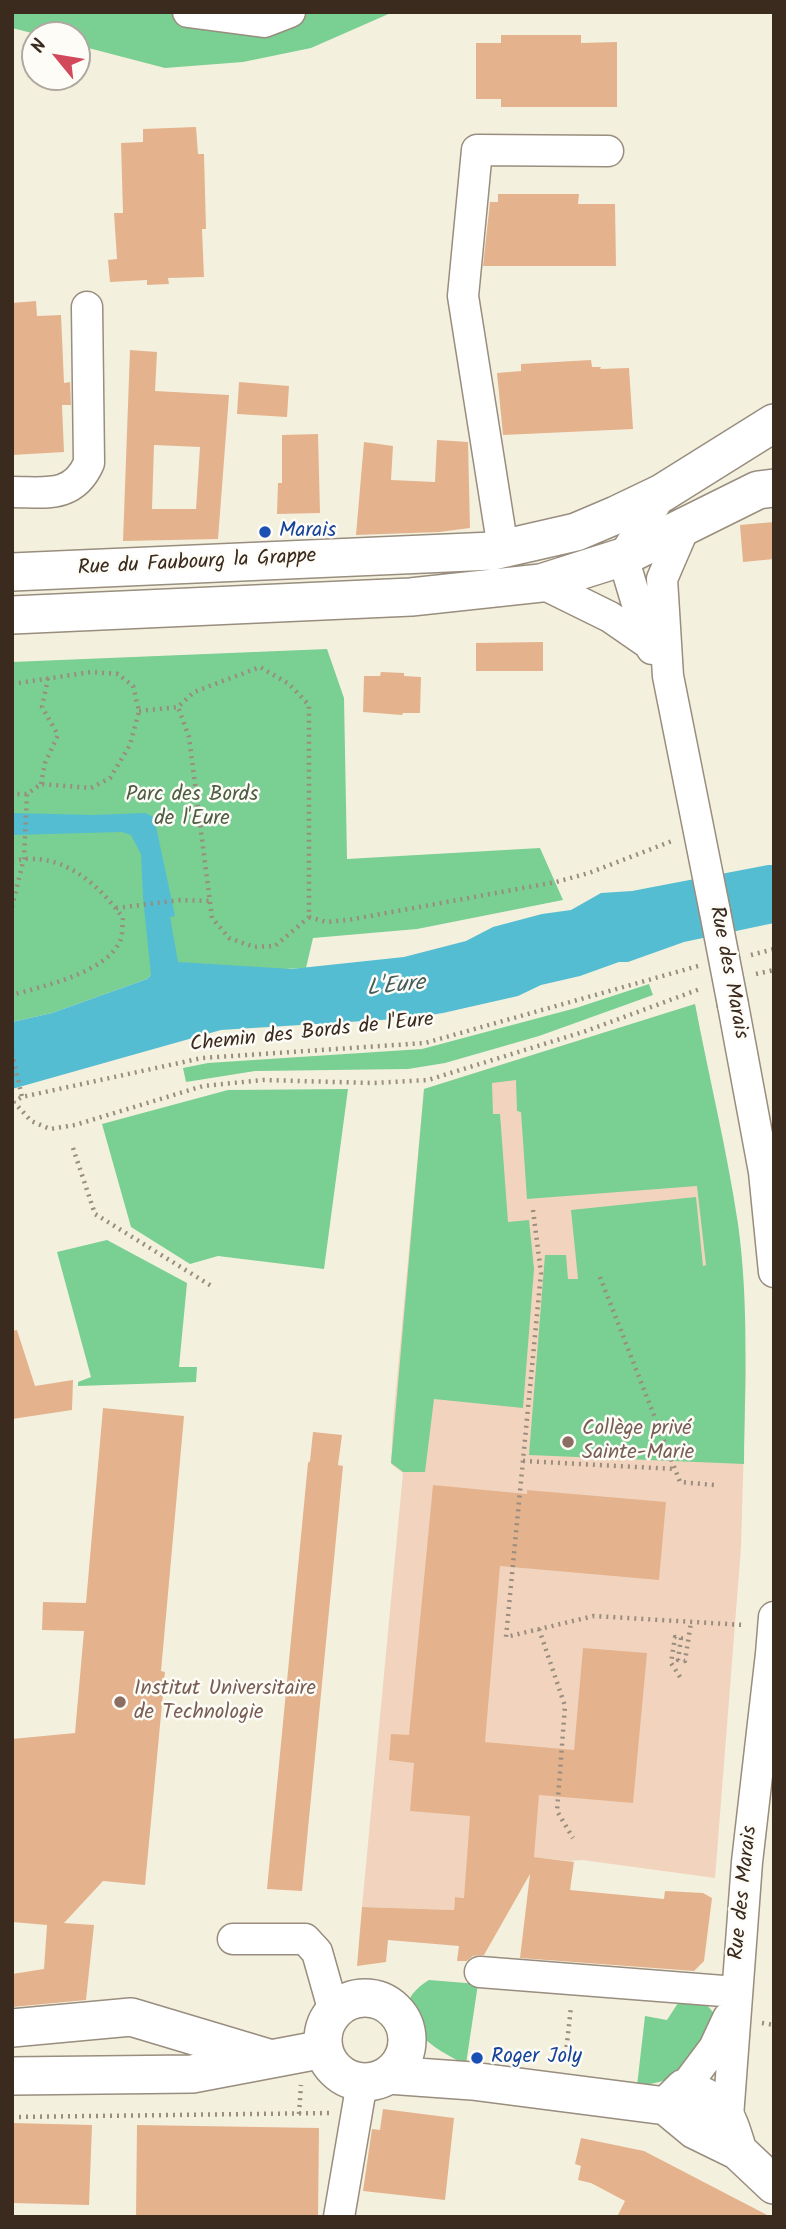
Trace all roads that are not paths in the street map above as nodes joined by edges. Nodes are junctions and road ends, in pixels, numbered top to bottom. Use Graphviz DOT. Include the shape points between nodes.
graph roads {
  1 [pos="188,12"];
  2 [pos="274,16"];
  3 [pos="608,151"];
  4 [pos="87,307"];
  5 [pos="768,430"];
  6 [pos="768,484"];
  7 [pos="12,492"];
  8 [pos="662,493"];
  9 [pos="684,528"];
  10 [pos="576,532"];
  11 [pos="503,548"];
  12 [pos="623,557"];
  13 [pos="12,572"];
  14 [pos="662,579"];
  15 [pos="541,583"];
  16 [pos="12,615"];
  17 [pos="649,644"];
  18 [pos="668,676"];
  19 [pos="774,1272"];
  20 [pos="761,1621"];
  21 [pos="233,1939"];
  22 [pos="480,1972"];
  23 [pos="735,1997"];
  24 [pos="334,2012"];
  25 [pos="12,2028"];
  26 [pos="406,2039"];
  27 [pos="324,2049"];
  28 [pos="272,2059"];
  29 [pos="12,2076"];
  30 [pos="375,2078"];
  31 [pos="472,2081"];
  32 [pos="675,2097"];
  33 [pos="733,2134"];
  34 [pos="774,2185"];
  35 [pos="339,2217"];
  1 -- 2 [label="street"];
  3 -- 11 [label="street" via="477,149 463,296"];
  4 -- 7 [label="street" via="89,463 71,487 55,492"];
  5 -- 8 [label="main road, Rue du Faubourg la Grappe"];
  6 -- 9 [label="main road, Rue du Faubourg la Grappe"];
  8 -- 10 [label="main road, Rue du Faubourg la Grappe"];
  8 -- 12 [label="street"];
  9 -- 12 [label="main road, Rue du Faubourg la Grappe"];
  9 -- 14 [label="street, Rue des Marais"];
  10 -- 11 [label="main road, Rue du Faubourg la Grappe"];
  10 -- 12 [label="street"];
  11 -- 13 [label="main road, Rue du Faubourg la Grappe"];
  12 -- 14 [label="street"];
  12 -- 15 [label="main road, Rue du Faubourg la Grappe"];
  12 -- 17 [label="street, Rue des Marais"];
  14 -- 18 [label="street, Rue des Marais"];
  15 -- 16 [label="main road, Rue du Faubourg la Grappe" via="411,597"];
  15 -- 17 [label="street, Rue des Marais" via="610,617"];
  17 -- 18 [label="street, Rue des Marais"];
  18 -- 19 [label="street, Rue des Marais, bridge" via="764,1172"];
  20 -- 23 [label="street, Rue des Marais" via="770,1667"];
  21 -- 24 [label="street" via="305,1939 317,1952"];
  22 -- 23 [label="street"];
  23 -- 32 [label="street, Rue des Marais" via="714,2048"];
  23 -- 33 [label="street, Rue des Marais"];
  24 -- 26 [label="main road" via="354,2000 378,2000 396,2012"];
  24 -- 27 [label="main road" via="324,2029"];
  25 -- 28 [label="main road" via="131,2018"];
  26 -- 30 [label="main road" via="401,2059"];
  26 -- 31 [label="main road"];
  27 -- 28 [label="main road"];
  27 -- 30 [label="main road" via="342,2075"];
  28 -- 29 [label="main road" via="192,2074"];
  30 -- 31 [label="main road"];
  30 -- 35 [label="street" via="354,2117"];
  31 -- 32 [label="main road" via="561,2094"];
  32 -- 33 [label="main road" via="690,2127"];
  33 -- 34 [label="main road"];
}
